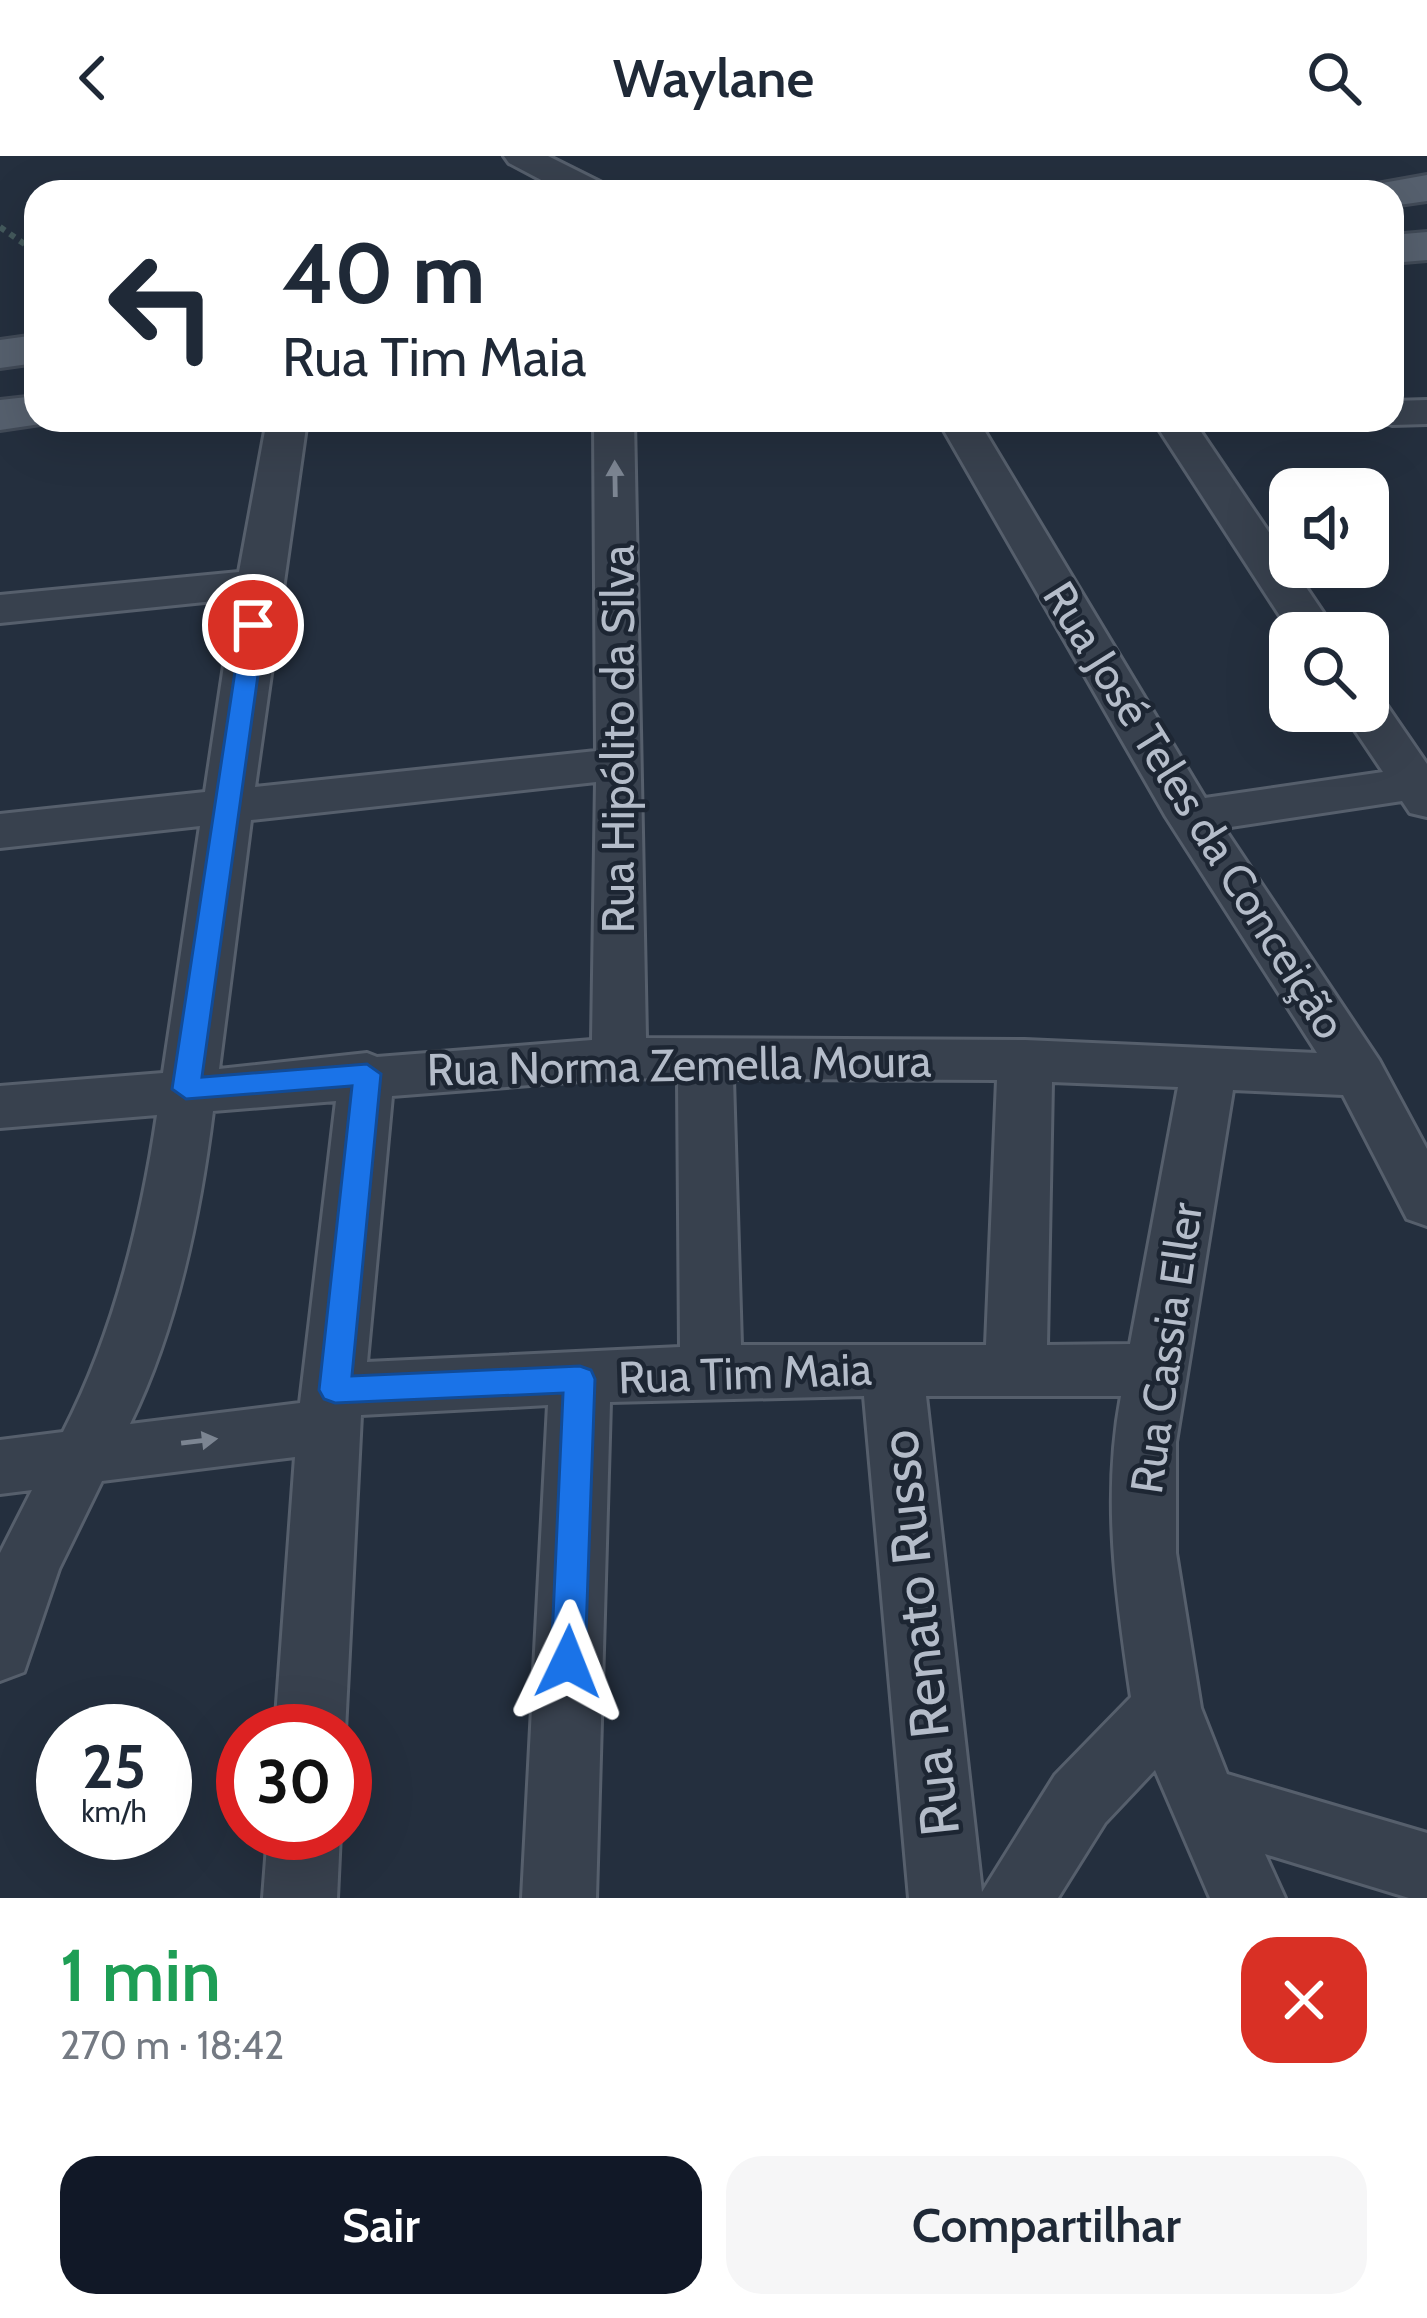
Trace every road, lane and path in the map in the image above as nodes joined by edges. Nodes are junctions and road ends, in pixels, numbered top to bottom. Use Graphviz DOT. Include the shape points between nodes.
graph roads {
  1 [pos="521,156"];
  2 [pos="568,180"];
  3 [pos="285,432"];
  4 [pos="614,432"];
  5 [pos="965,432"];
  6 [pos="1181,432"];
  7 [pos="259,583"];
  8 [pos="0,609"];
  9 [pos="1300,612"];
  10 [pos="1380,732"];
  11 [pos="620,764"];
  12 [pos="1420,792"];
  13 [pos="227,806"];
  14 [pos="1191,817"];
  15 [pos="0,831"];
  16 [pos="705,1057"];
  17 [pos="619,1058"];
  18 [pos="1025,1060"];
  19 [pos="1209,1068"];
  20 [pos="367,1074"];
  21 [pos="1360,1075"];
  22 [pos="186,1089"];
  23 [pos="0,1107"];
  24 [pos="1427,1203"];
  25 [pos="1016,1367"];
  26 [pos="892,1368"];
  27 [pos="1154,1370"];
  28 [pos="711,1371"];
  29 [pos="580,1379"];
  30 [pos="332,1408"];
  31 [pos="83,1454"];
  32 [pos="0,1467"];
  33 [pos="0,1650"];
  34 [pos="312,1704"];
  35 [pos="1166,1708"];
  36 [pos="1202,1801"];
  37 [pos="302,1860"];
  38 [pos="1427,1868"];
  39 [pos="300,1898"];
  40 [pos="559,1898"];
  41 [pos="946,1898"];
  42 [pos="1016,1898"];
  43 [pos="1248,1898"];
  1 -- 2 [label="street"];
  3 -- 7 [label="street"];
  11 -- 4 [label="street, Rua Hipólito da Silva, one-way"];
  5 -- 14 [label="street, Rua José Teles da Conceição"];
  6 -- 9 [label="street"];
  7 -- 8 [label="street"];
  7 -- 13 [label="street"];
  10 -- 12 [label="street"];
  11 -- 13 [label="street"];
  11 -- 17 [label="street, Rua Hipólito da Silva"];
  12 -- 14 [label="street"];
  13 -- 15 [label="street"];
  13 -- 22 [label="street"];
  14 -- 21 [label="street, Rua José Teles da Conceição"];
  16 -- 17 [label="street, Rua Norma Zemella Moura"];
  16 -- 18 [label="street, Rua Norma Zemella Moura"];
  16 -- 28 [label="street"];
  17 -- 20 [label="street, Rua Norma Zemella Moura"];
  18 -- 19 [label="street, Rua Norma Zemella Moura"];
  18 -- 25 [label="street"];
  19 -- 21 [label="street, Rua Norma Zemella Moura"];
  19 -- 27 [label="street, Rua Cassia Eller"];
  20 -- 22 [label="street, Rua Norma Zemella Moura"];
  20 -- 30 [label="street"];
  21 -- 24 [label="street, Rua José Teles da Conceição"];
  22 -- 23 [label="street, Rua Norma Zemella Moura"];
  22 -- 31 [label="street" via="179,1157 133,1348"];
  25 -- 26 [label="street, Rua Tim Maia"];
  25 -- 27 [label="street, Rua Tim Maia"];
  26 -- 28 [label="street, Rua Tim Maia"];
  26 -- 41 [label="street, Rua Renato Russo"];
  27 -- 35 [label="street, Rua Cassia Eller" via="1143,1552"];
  28 -- 29 [label="street, Rua Tim Maia"];
  29 -- 30 [label="street, Rua Tim Maia"];
  29 -- 40 [label="street"];
  31 -- 30 [label="street, Rua Tim Maia, one-way"];
  30 -- 34 [label="street"];
  31 -- 32 [label="street, Rua Tim Maia"];
  31 -- 33 [label="street" via="27,1566"];
  35 -- 36 [label="street, Rua Cassia Eller"];
  35 -- 42 [label="street" via="1080,1799"];
  36 -- 38 [label="street"];
  36 -- 43 [label="street, Rua Cassia Eller"];
  37 -- 39 [label="street"];
}
